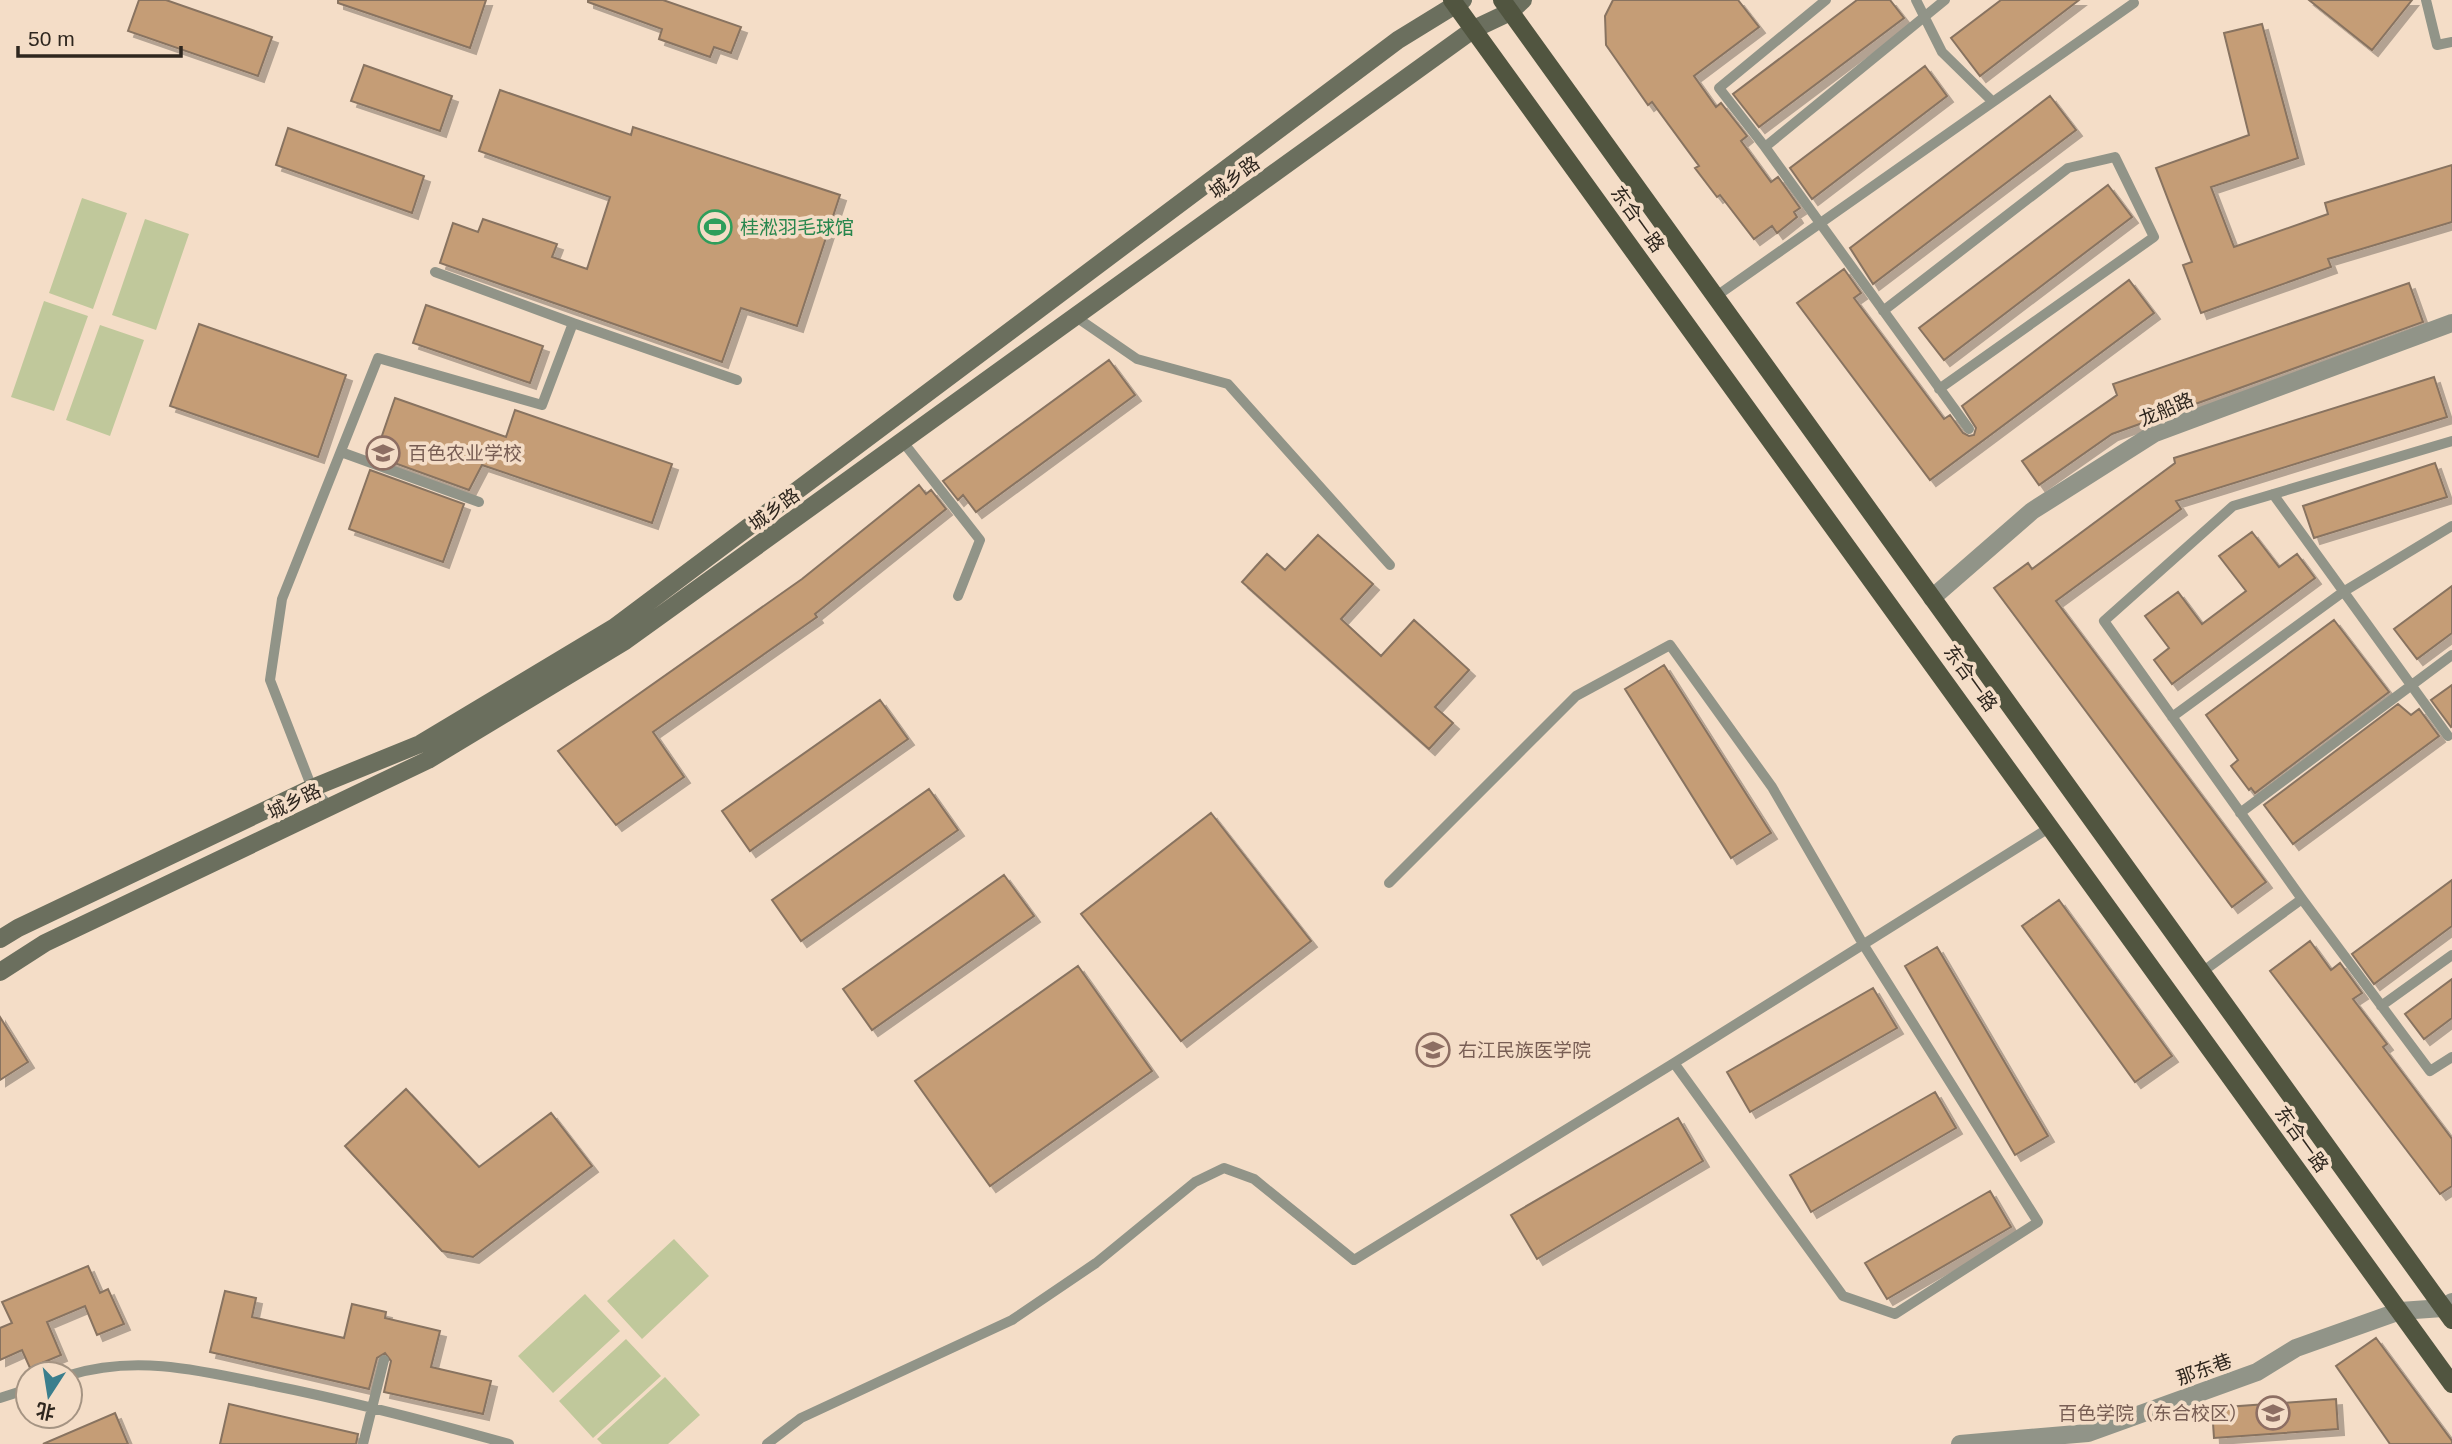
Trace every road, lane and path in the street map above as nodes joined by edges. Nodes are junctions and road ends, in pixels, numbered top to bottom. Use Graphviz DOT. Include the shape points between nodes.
graph roads {
  1 [pos="1826,0"];
  2 [pos="1916,0"];
  3 [pos="1945,0"];
  4 [pos="2426,0"];
  5 [pos="1457,1"];
  6 [pos="2134,3"];
  7 [pos="1512,4"];
  8 [pos="1924,17"];
  9 [pos="1474,29"];
  10 [pos="2452,42"];
  11 [pos="1992,101"];
  12 [pos="1765,147"];
  13 [pos="1820,223"];
  14 [pos="435,272"];
  15 [pos="1715,297"];
  16 [pos="1883,311"];
  17 [pos="1076,317"];
  18 [pos="573,323"];
  19 [pos="2452,323"];
  20 [pos="737,380"];
  21 [pos="1939,389"];
  22 [pos="1969,429"];
  23 [pos="2452,441"];
  24 [pos="903,442"];
  25 [pos="341,452"];
  26 [pos="2273,494"];
  27 [pos="479,502"];
  28 [pos="2452,526"];
  29 [pos="1390,565"];
  30 [pos="2343,592"];
  31 [pos="958,596"];
  32 [pos="1932,598"];
  33 [pos="2452,655"];
  34 [pos="2411,686"];
  35 [pos="2172,717"];
  36 [pos="2448,736"];
  37 [pos="312,788"];
  38 [pos="330,807"];
  39 [pos="2240,813"];
  40 [pos="2052,826"];
  41 [pos="1389,883"];
  42 [pos="2302,899"];
  43 [pos="0,939"];
  44 [pos="1863,944"];
  45 [pos="2452,956"];
  46 [pos="0,972"];
  47 [pos="2202,972"];
  48 [pos="2381,1006"];
  49 [pos="2452,1056"];
  50 [pos="1674,1063"];
  51 [pos="2449,1310"];
  52 [pos="2400,1311"];
  53 [pos="384,1360"];
  54 [pos="84,1370"];
  55 [pos="2452,1384"];
  56 [pos="372,1406"];
  57 [pos="363,1444"];
  58 [pos="509,1444"];
  59 [pos="767,1444"];
  60 [pos="1960,1444"];
  1 -- 12 [label="lane" via="1718,88"];
  2 -- 8 [label="lane"];
  3 -- 8 [label="lane"];
  4 -- 10 [label="lane" via="2437,45"];
  5 -- 9 [label="main road, 东合一路"];
  5 -- 37 [label="main road, 城乡路" via="1398,40 615,626 419,744"];
  6 -- 11 [label="lane"];
  7 -- 9 [label="main road, 城乡路"];
  7 -- 15 [label="main road, 东合一路"];
  8 -- 11 [label="lane" via="1942,52"];
  8 -- 12 [label="lane"];
  9 -- 17 [label="main road, 城乡路"];
  9 -- 40 [label="main road, 东合一路"];
  11 -- 13 [label="lane"];
  12 -- 13 [label="lane"];
  13 -- 15 [label="lane"];
  13 -- 16 [label="lane"];
  14 -- 18 [label="lane"];
  15 -- 32 [label="main road, 东合一路"];
  16 -- 21 [label="lane"];
  16 -- 21 [label="lane" via="2068,169 2115,157 2154,237"];
  17 -- 24 [label="main road, 城乡路"];
  17 -- 29 [label="lane" via="1137,359 1228,384"];
  18 -- 20 [label="lane"];
  18 -- 25 [label="lane" via="542,405 379,358"];
  19 -- 32 [label="street, 龙船路" via="2155,433 2032,511"];
  21 -- 22 [label="lane"];
  23 -- 26 [label="lane"];
  24 -- 31 [label="lane" via="980,540"];
  24 -- 38 [label="main road, 城乡路" via="625,641 428,760"];
  25 -- 27 [label="lane"];
  25 -- 37 [label="lane" via="282,599 270,680"];
  26 -- 30 [label="lane"];
  26 -- 35 [label="lane" via="2233,506 2104,621"];
  28 -- 30 [label="lane"];
  30 -- 34 [label="lane"];
  30 -- 35 [label="lane"];
  32 -- 47 [label="main road, 东合一路"];
  33 -- 34 [label="lane"];
  34 -- 36 [label="lane"];
  34 -- 39 [label="lane"];
  35 -- 39 [label="lane"];
  37 -- 38 [label="lane"];
  37 -- 43 [label="main road, 城乡路"];
  38 -- 46 [label="main road, 城乡路" via="45,943"];
  39 -- 42 [label="lane"];
  40 -- 44 [label="lane"];
  40 -- 52 [label="main road, 东合一路"];
  41 -- 44 [label="lane" via="1576,696 1670,645 1772,786"];
  42 -- 47 [label="lane"];
  42 -- 48 [label="lane"];
  44 -- 50 [label="lane"];
  44 -- 50 [label="lane" via="2038,1222 1895,1314 1843,1296"];
  45 -- 48 [label="lane"];
  47 -- 51 [label="main road, 东合一路"];
  48 -- 49 [label="lane" via="2430,1071"];
  50 -- 59 [label="lane" via="1354,1260 1254,1179 1224,1168 1195,1182 1096,1263 1013,1320 801,1418"];
  51 -- 52 [label="street, 那东巷"];
  52 -- 55 [label="main road, 东合一路"];
  52 -- 60 [label="street, 那东巷" via="2296,1348 2257,1372 2088,1433"];
  53 -- 56 [label="lane"];
  54 -- 56 [label="lane" via="169,1364"];
  56 -- 57 [label="lane"];
  56 -- 58 [label="lane"];
}
